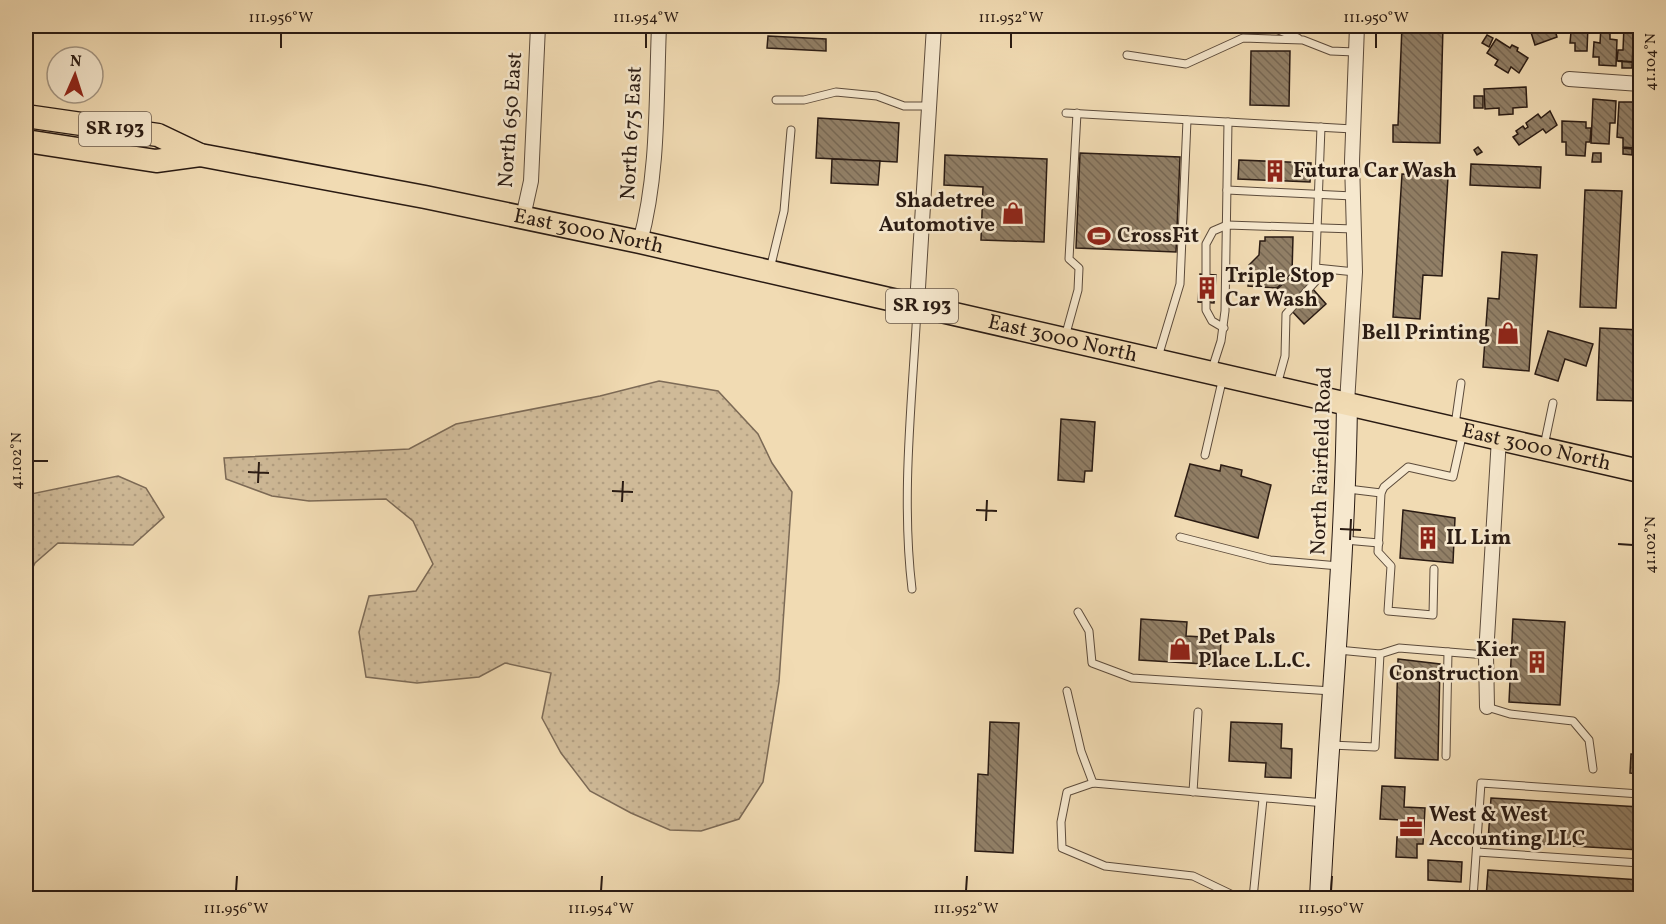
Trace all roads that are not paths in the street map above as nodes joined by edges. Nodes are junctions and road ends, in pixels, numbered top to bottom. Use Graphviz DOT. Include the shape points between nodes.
graph roads {
  1 [pos="538,26"];
  2 [pos="659,26"];
  3 [pos="934,26"];
  4 [pos="1252,26"];
  5 [pos="1357,26"];
  6 [pos="1303,40"];
  7 [pos="1355,52"];
  8 [pos="1127,55"];
  9 [pos="1569,80"];
  10 [pos="1641,84"];
  11 [pos="776,100"];
  12 [pos="929,106"];
  13 [pos="1066,113"];
  14 [pos="1077,113"];
  15 [pos="26,116"];
  16 [pos="1187,120"];
  17 [pos="1228,122"];
  18 [pos="1321,127"];
  19 [pos="1353,129"];
  20 [pos="791,130"];
  21 [pos="26,141"];
  22 [pos="200,155"];
  23 [pos="1227,190"];
  24 [pos="1319,194"];
  25 [pos="1353,196"];
  26 [pos="524,217"];
  27 [pos="1227,225"];
  28 [pos="1317,228"];
  29 [pos="1354,229"];
  30 [pos="640,242"];
  31 [pos="1316,268"];
  32 [pos="769,271"];
  33 [pos="1355,272"];
  34 [pos="917,304"];
  35 [pos="1224,328"];
  36 [pos="1065,340"];
  37 [pos="1158,359"];
  38 [pos="1217,373"];
  39 [pos="1461,382"];
  40 [pos="1276,387"];
  41 [pos="1347,403"];
  42 [pos="1553,403"];
  43 [pos="1459,429"];
  44 [pos="1499,438"];
  45 [pos="1544,449"];
  46 [pos="1205,455"];
  47 [pos="1641,471"];
  48 [pos="1345,488"];
  49 [pos="1381,494"];
  50 [pos="1180,537"];
  51 [pos="1343,540"];
  52 [pos="1379,543"];
  53 [pos="1342,566"];
  54 [pos="1434,569"];
  55 [pos="912,589"];
  56 [pos="1078,612"];
  57 [pos="1335,650"];
  58 [pos="1449,652"];
  59 [pos="1380,654"];
  60 [pos="1486,655"];
  61 [pos="1067,691"];
  62 [pos="1332,691"];
  63 [pos="1487,707"];
  64 [pos="1198,712"];
  65 [pos="1329,745"];
  66 [pos="1446,756"];
  67 [pos="1593,769"];
  68 [pos="1093,783"];
  69 [pos="1193,792"];
  70 [pos="1641,794"];
  71 [pos="1263,799"];
  72 [pos="1325,803"];
  73 [pos="1476,852"];
  74 [pos="1641,863"];
  75 [pos="1239,898"];
  76 [pos="1253,898"];
  77 [pos="1320,898"];
  78 [pos="1473,898"];
  1 -- 26 [label="street, North 650 East" via="531,181"];
  2 -- 30 [label="street, North 675 East" via="654,152 648,212"];
  3 -- 12 [label="street"];
  4 -- 6 [label="lane" via="1271,27"];
  5 -- 7 [label="street, North Fairfield Road"];
  6 -- 7 [label="lane" via="1331,51"];
  6 -- 8 [label="lane" via="1243,38 1186,64"];
  7 -- 19 [label="street, North Fairfield Road"];
  9 -- 10 [label="street"];
  11 -- 12 [label="lane" via="804,100 836,92 878,96 904,106"];
  12 -- 34 [label="street"];
  13 -- 14 [label="lane"];
  14 -- 16 [label="lane"];
  14 -- 36 [label="lane" via="1069,259 1079,268 1078,290"];
  15 -- 22 [label="main road, East 3000 North / SR 193" via="158,135"];
  16 -- 17 [label="lane"];
  16 -- 37 [label="lane" via="1180,284"];
  17 -- 18 [label="lane"];
  17 -- 23 [label="lane"];
  18 -- 19 [label="lane"];
  18 -- 24 [label="lane"];
  19 -- 25 [label="street, North Fairfield Road"];
  20 -- 32 [label="lane" via="784,211"];
  21 -- 22 [label="main road, East 3000 North / SR 193" via="156,161"];
  22 -- 26 [label="main road, East 3000 North / SR 193"];
  23 -- 24 [label="lane"];
  23 -- 27 [label="lane"];
  24 -- 25 [label="lane"];
  24 -- 28 [label="lane"];
  25 -- 29 [label="street, North Fairfield Road"];
  26 -- 30 [label="main road, East 3000 North / SR 193"];
  27 -- 28 [label="lane"];
  27 -- 35 [label="lane"];
  27 -- 35 [label="lane" via="1213,231 1206,244 1206,310 1212,321"];
  28 -- 29 [label="lane"];
  28 -- 31 [label="lane"];
  29 -- 33 [label="street, North Fairfield Road"];
  30 -- 32 [label="main road, East 3000 North / SR 193"];
  31 -- 33 [label="lane"];
  31 -- 40 [label="lane" via="1315,282 1286,314 1285,356"];
  32 -- 34 [label="main road, East 3000 North / SR 193"];
  33 -- 41 [label="street, North Fairfield Road"];
  34 -- 36 [label="main road, East 3000 North / SR 193"];
  34 -- 55 [label="lane" via="908,487"];
  35 -- 38 [label="lane"];
  36 -- 37 [label="main road, East 3000 North / SR 193"];
  37 -- 38 [label="main road, East 3000 North / SR 193"];
  38 -- 40 [label="main road, East 3000 North / SR 193"];
  38 -- 46 [label="lane"];
  39 -- 43 [label="lane"];
  40 -- 41 [label="main road, East 3000 North / SR 193"];
  41 -- 43 [label="main road, East 3000 North / SR 193"];
  41 -- 48 [label="main road, North Fairfield Road"];
  42 -- 45 [label="lane"];
  43 -- 44 [label="main road, East 3000 North / SR 193"];
  43 -- 49 [label="lane" via="1454,477 1408,467"];
  44 -- 45 [label="main road, East 3000 North / SR 193"];
  44 -- 60 [label="street"];
  45 -- 47 [label="main road, East 3000 North / SR 193"];
  48 -- 49 [label="lane"];
  48 -- 51 [label="main road, North Fairfield Road"];
  49 -- 52 [label="lane"];
  50 -- 53 [label="lane" via="1270,560"];
  51 -- 52 [label="lane"];
  51 -- 53 [label="main road, North Fairfield Road"];
  52 -- 54 [label="lane" via="1378,552 1391,566 1388,611 1433,615"];
  53 -- 57 [label="main road, North Fairfield Road"];
  56 -- 62 [label="lane" via="1089,631 1092,663 1132,678"];
  57 -- 59 [label="lane"];
  57 -- 62 [label="main road, North Fairfield Road"];
  58 -- 59 [label="lane" via="1398,648"];
  58 -- 60 [label="lane"];
  58 -- 66 [label="lane"];
  59 -- 65 [label="lane" via="1375,747"];
  60 -- 63 [label="street"];
  61 -- 68 [label="lane"];
  62 -- 65 [label="main road, North Fairfield Road"];
  63 -- 67 [label="lane" via="1510,714 1573,721 1589,740"];
  64 -- 69 [label="lane"];
  65 -- 72 [label="main road, North Fairfield Road"];
  68 -- 69 [label="lane"];
  68 -- 75 [label="lane" via="1066,792 1062,848 1105,866 1193,876"];
  69 -- 71 [label="lane"];
  70 -- 73 [label="lane" via="1481,783"];
  71 -- 72 [label="lane"];
  71 -- 76 [label="lane"];
  72 -- 77 [label="main road, North Fairfield Road"];
  73 -- 74 [label="lane"];
  73 -- 78 [label="lane"];
}
